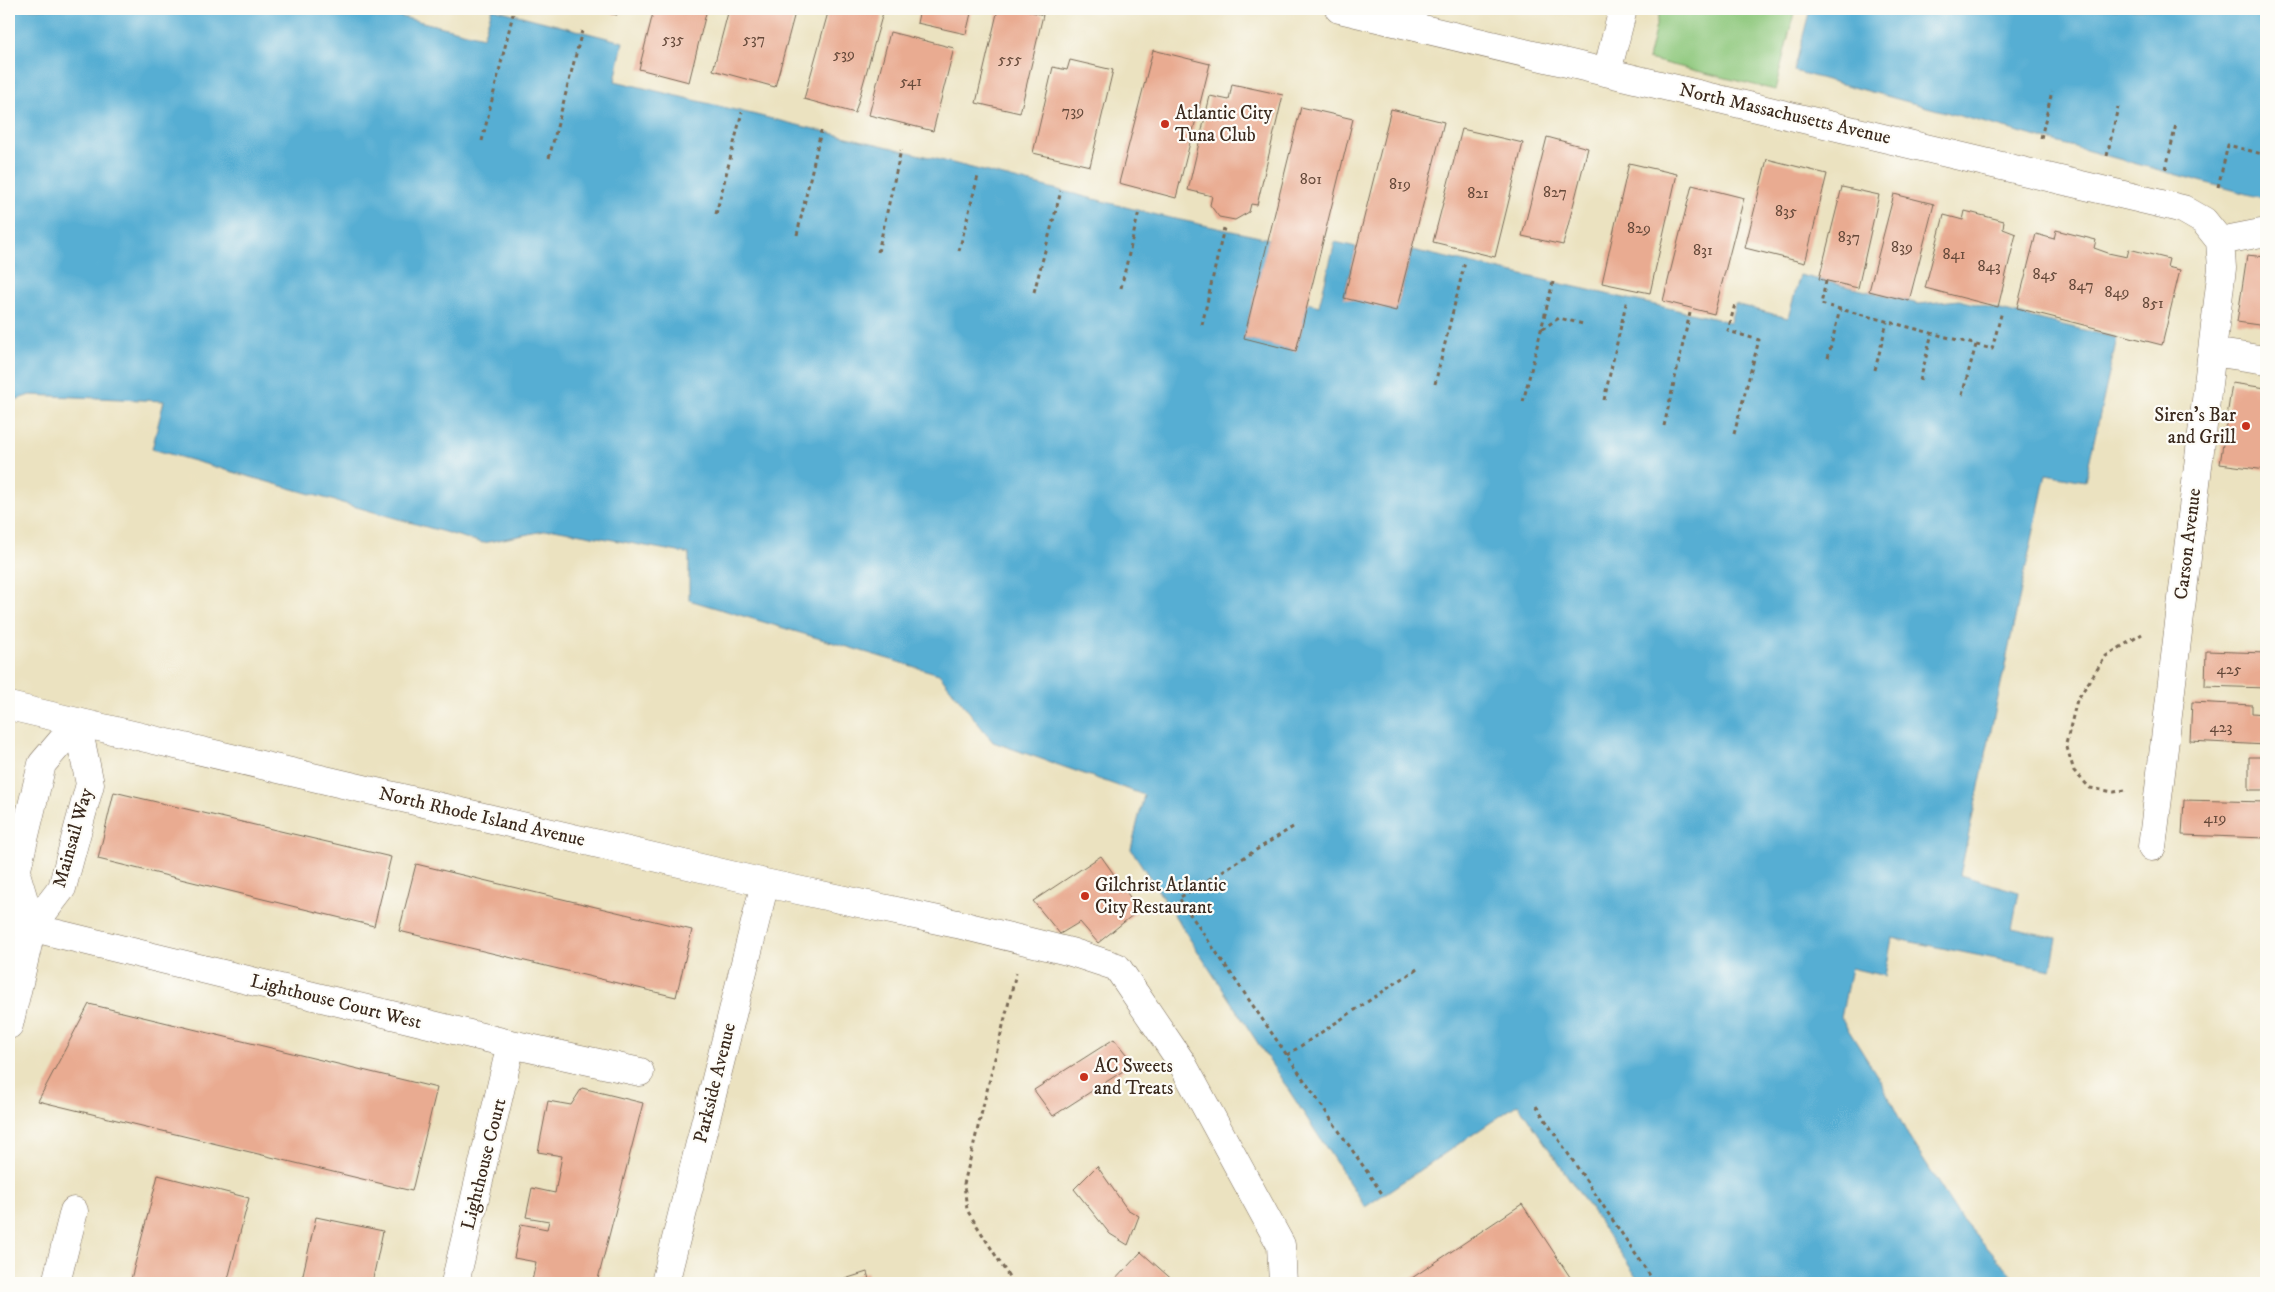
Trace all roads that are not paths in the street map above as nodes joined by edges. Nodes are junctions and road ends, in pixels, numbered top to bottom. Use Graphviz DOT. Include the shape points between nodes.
graph roads {
  1 [pos="1339,9"];
  2 [pos="1623,9"];
  3 [pos="1607,72"];
  4 [pos="2266,234"];
  5 [pos="2220,241"];
  6 [pos="2212,352"];
  7 [pos="2266,360"];
  8 [pos="9,706"];
  9 [pos="77,723"];
  10 [pos="2152,847"];
  11 [pos="765,883"];
  12 [pos="20,924"];
  13 [pos="9,1025"];
  14 [pos="511,1044"];
  15 [pos="640,1072"];
  16 [pos="74,1211"];
  17 [pos="56,1283"];
  18 [pos="455,1283"];
  19 [pos="665,1283"];
  20 [pos="1283,1283"];
  1 -- 3 [label="street, North Massachusetts Avenue"];
  2 -- 3 [label="street"];
  3 -- 5 [label="street, North Massachusetts Avenue" via="2183,209 2204,221"];
  4 -- 5 [label="street"];
  5 -- 6 [label="street, Carson Avenue" via="2222,268"];
  6 -- 7 [label="street"];
  6 -- 10 [label="street, Carson Avenue"];
  8 -- 9 [label="street, North Rhode Island Avenue"];
  9 -- 11 [label="street, North Rhode Island Avenue"];
  9 -- 12 [label="street, Mainsail Way" via="42,764 16,874"];
  9 -- 12 [label="street, Mainsail Way" via="90,784 62,888"];
  11 -- 19 [label="street, Parkside Avenue"];
  11 -- 20 [label="street, North Rhode Island Avenue" via="957,924 1117,967 1182,1063 1281,1245"];
  12 -- 13 [label="street, Mainsail Way"];
  12 -- 14 [label="street, Lighthouse Court West"];
  14 -- 15 [label="street, Lighthouse Court West"];
  14 -- 18 [label="street, Lighthouse Court"];
  16 -- 17 [label="street"];
}
